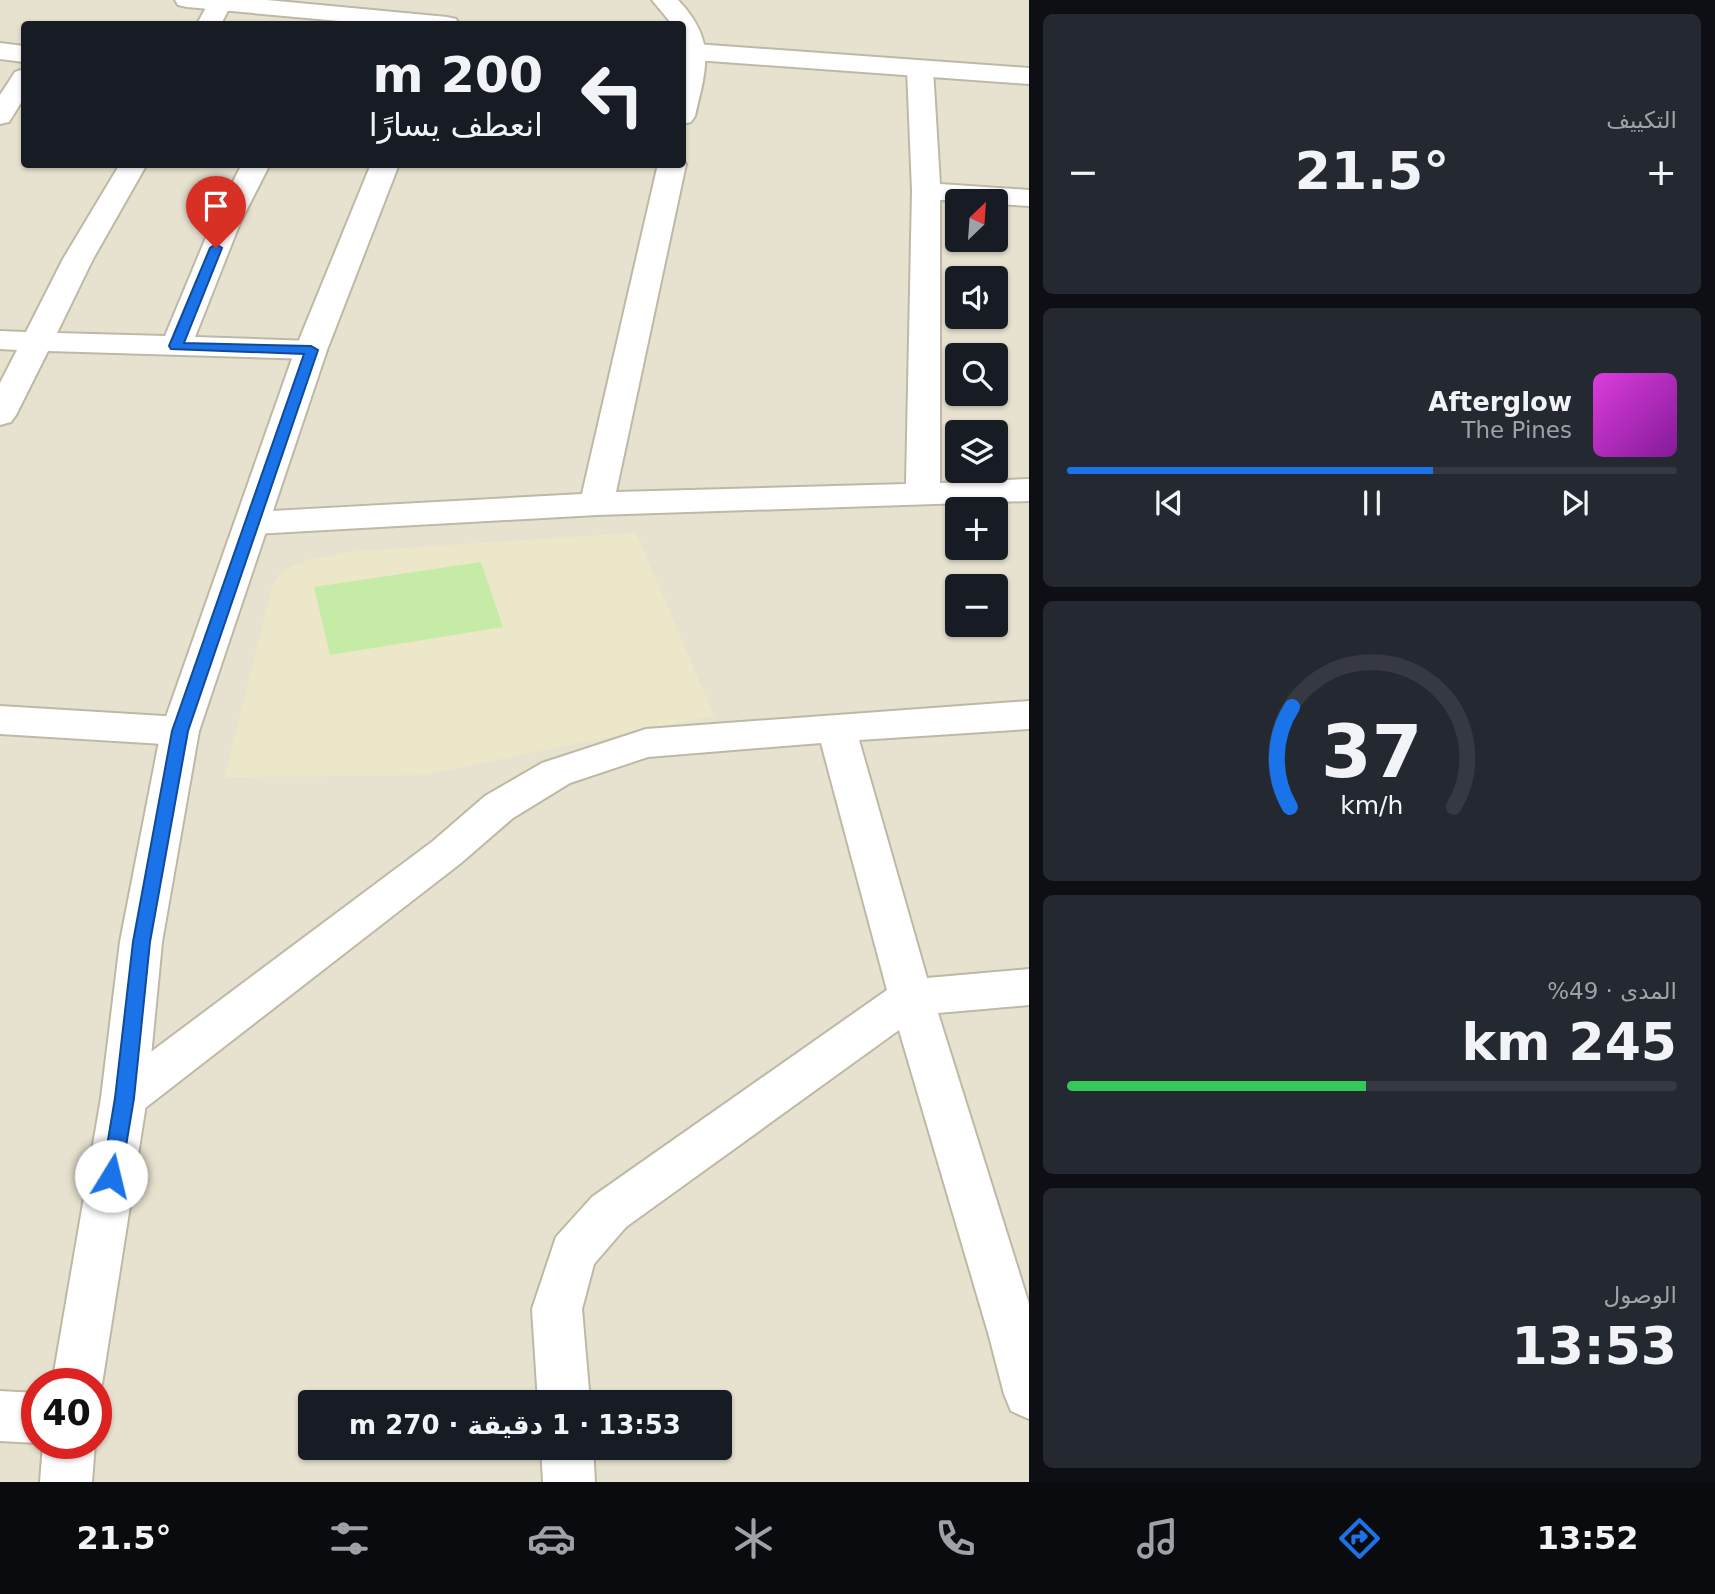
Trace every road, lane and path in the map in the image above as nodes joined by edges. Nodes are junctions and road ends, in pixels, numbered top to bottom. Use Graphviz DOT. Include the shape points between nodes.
graph roads {
  1 [pos="187,0"];
  2 [pos="664,0"];
  3 [pos="214,14"];
  4 [pos="331,19"];
  5 [pos="376,21"];
  6 [pos="682,21"];
  7 [pos="0,51"];
  8 [pos="690,52"];
  9 [pos="21,54"];
  10 [pos="920,69"];
  11 [pos="1029,76"];
  12 [pos="21,82"];
  13 [pos="686,84"];
  14 [pos="0,116"];
  15 [pos="132,168"];
  16 [pos="254,168"];
  17 [pos="383,168"];
  18 [pos="671,168"];
  19 [pos="926,191"];
  20 [pos="1029,198"];
  21 [pos="0,340"];
  22 [pos="34,343"];
  23 [pos="176,346"];
  24 [pos="311,350"];
  25 [pos="0,415"];
  26 [pos="1029,490"];
  27 [pos="923,494"];
  28 [pos="597,504"];
  29 [pos="252,523"];
  30 [pos="1029,715"];
  31 [pos="0,720"];
  32 [pos="835,728"];
  33 [pos="180,731"];
  34 [pos="1029,987"];
  35 [pos="911,997"];
  36 [pos="124,1098"];
  37 [pos="1021,1335"];
  38 [pos="80,1368"];
  39 [pos="563,1390"];
  40 [pos="1029,1394"];
  41 [pos="0,1416"];
  42 [pos="21,1417"];
  43 [pos="68,1459"];
  44 [pos="568,1460"];
  45 [pos="66,1482"];
  46 [pos="569,1482"];
  1 -- 3 [label="street"];
  2 -- 6 [label="street"];
  3 -- 4 [label="street"];
  4 -- 5 [label="street"];
  7 -- 9 [label="street"];
  8 -- 10 [label="street"];
  8 -- 13 [label="street"];
  10 -- 11 [label="street"];
  10 -- 19 [label="street"];
  12 -- 14 [label="street"];
  15 -- 22 [label="street"];
  16 -- 23 [label="street" via="226,223"];
  17 -- 24 [label="street"];
  18 -- 28 [label="street"];
  19 -- 20 [label="street"];
  19 -- 27 [label="street"];
  21 -- 22 [label="street"];
  22 -- 23 [label="street"];
  22 -- 25 [label="street"];
  23 -- 24 [label="street"];
  24 -- 29 [label="street"];
  26 -- 27 [label="street"];
  27 -- 28 [label="street"];
  28 -- 29 [label="street"];
  29 -- 33 [label="street"];
  30 -- 32 [label="street"];
  31 -- 33 [label="street"];
  32 -- 35 [label="street"];
  32 -- 36 [label="street" via="646,743 556,773 499,807 447,852"];
  33 -- 36 [label="street" via="142,942"];
  34 -- 35 [label="street"];
  35 -- 37 [label="street"];
  35 -- 39 [label="street" via="610,1212 573,1254 557,1309"];
  36 -- 38 [label="street"];
  37 -- 40 [label="street"];
  41 -- 42 [label="street"];
  43 -- 45 [label="street"];
  44 -- 46 [label="street"];
}
